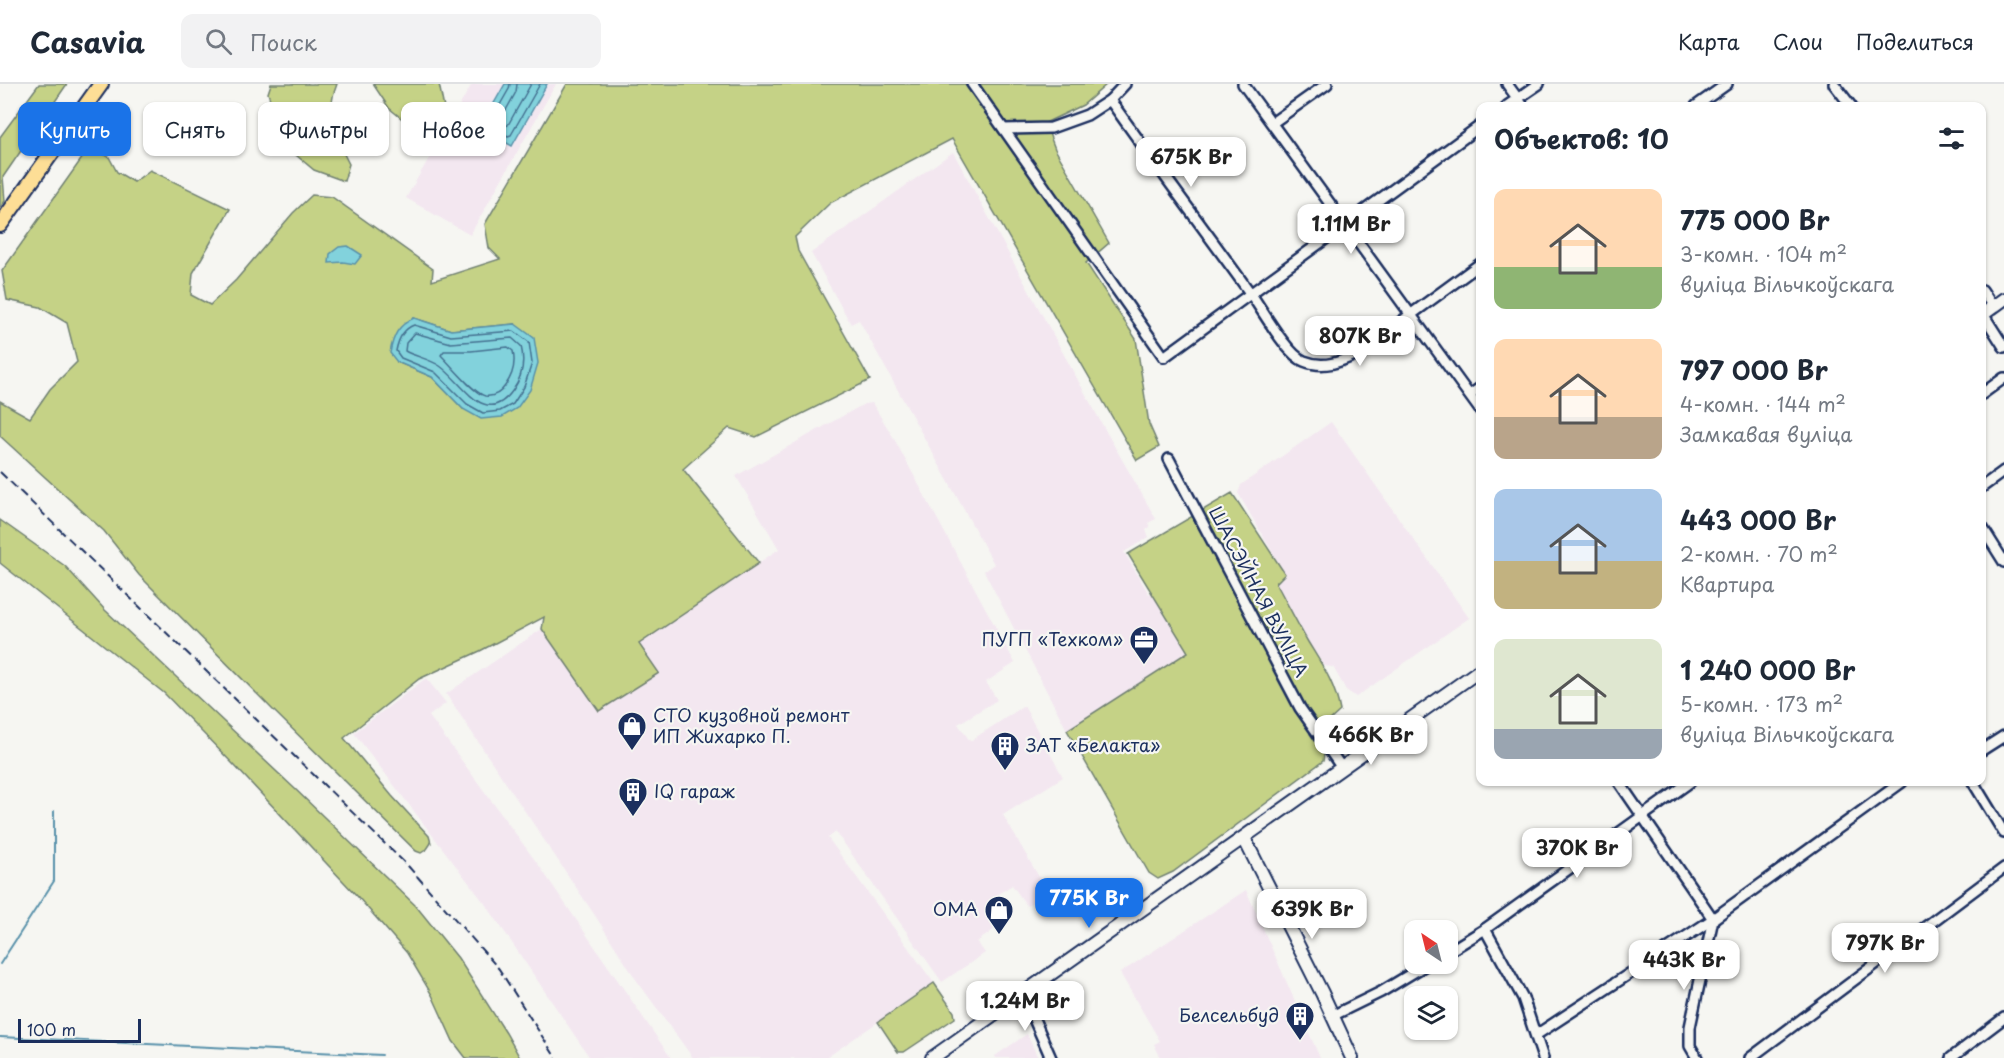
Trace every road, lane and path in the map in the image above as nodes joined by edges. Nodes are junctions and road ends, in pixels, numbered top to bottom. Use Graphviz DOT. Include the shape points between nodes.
graph roads {
  1 [pos="100,84"];
  2 [pos="972,84"];
  3 [pos="1125,84"];
  4 [pos="1243,84"];
  5 [pos="1327,84"];
  6 [pos="1507,84"];
  7 [pos="1539,84"];
  8 [pos="1727,84"];
  9 [pos="1834,84"];
  10 [pos="1110,100"];
  11 [pos="1519,102"];
  12 [pos="1521,102"];
  13 [pos="1702,102"];
  14 [pos="1848,102"];
  15 [pos="1272,123"];
  16 [pos="1004,129"];
  17 [pos="1476,129"];
  18 [pos="1345,224"];
  19 [pos="0,225"];
  20 [pos="1476,267"];
  21 [pos="1250,293"];
  22 [pos="2004,299"];
  23 [pos="1986,312"];
  24 [pos="1411,315"];
  25 [pos="2004,346"];
  26 [pos="2004,378"];
  27 [pos="1476,391"];
  28 [pos="1986,391"];
  29 [pos="1470,395"];
  30 [pos="1476,404"];
  31 [pos="1169,459"];
  32 [pos="2004,471"];
  33 [pos="1986,484"];
  34 [pos="1986,533"];
  35 [pos="2004,562"];
  36 [pos="1476,673"];
  37 [pos="2004,736"];
  38 [pos="1986,747"];
  39 [pos="1342,768"];
  40 [pos="1622,786"];
  41 [pos="1684,786"];
  42 [pos="1896,786"];
  43 [pos="1975,786"];
  44 [pos="1643,814"];
  45 [pos="2004,833"];
  46 [pos="1244,838"];
  47 [pos="2004,868"];
  48 [pos="1713,919"];
  49 [pos="1485,929"];
  50 [pos="1458,946"];
  51 [pos="1411,974"];
  52 [pos="1023,994"];
  53 [pos="1332,1016"];
  54 [pos="2004,1018"];
  55 [pos="1536,1035"];
  56 [pos="932,1058"];
  57 [pos="1052,1058"];
  58 [pos="1352,1058"];
  59 [pos="1543,1058"];
  60 [pos="1697,1058"];
  61 [pos="1749,1058"];
  62 [pos="1951,1058"];
  1 -- 19 [label="main road"];
  2 -- 16 [label="street"];
  3 -- 10 [label="street"];
  4 -- 15 [label="street"];
  5 -- 15 [label="street"];
  6 -- 11 [label="street"];
  7 -- 12 [label="street"];
  8 -- 13 [label="street"];
  9 -- 14 [label="street"];
  10 -- 16 [label="street" via="1086,115 1051,128"];
  10 -- 21 [label="street"];
  15 -- 18 [label="street"];
  16 -- 21 [label="street" via="1164,357"];
  17 -- 18 [label="street"];
  18 -- 21 [label="street"];
  18 -- 24 [label="street"];
  20 -- 24 [label="street"];
  21 -- 24 [label="street" via="1292,354 1321,364 1338,363 1357,354"];
  22 -- 23 [label="main road"];
  23 -- 25 [label="street"];
  24 -- 29 [label="street"];
  26 -- 28 [label="street"];
  27 -- 29 [label="street"];
  29 -- 30 [label="street"];
  31 -- 39 [label="street, ШАСЭЙНАЯ ВУЛІЦА" via="1300,708"];
  32 -- 33 [label="street"];
  34 -- 35 [label="street"];
  36 -- 39 [label="main road"];
  37 -- 38 [label="street"];
  39 -- 46 [label="main road"];
  40 -- 44 [label="street"];
  41 -- 44 [label="street"];
  42 -- 48 [label="street"];
  43 -- 45 [label="street"];
  44 -- 48 [label="street"];
  44 -- 49 [label="street"];
  46 -- 52 [label="main road"];
  46 -- 53 [label="main road"];
  47 -- 61 [label="street"];
  48 -- 55 [label="street"];
  48 -- 60 [label="street" via="1690,1027 1690,1046"];
  49 -- 50 [label="street"];
  49 -- 55 [label="street" via="1523,998"];
  51 -- 53 [label="street"];
  52 -- 56 [label="main road"];
  52 -- 57 [label="street"];
  53 -- 58 [label="main road"];
  54 -- 62 [label="street"];
  55 -- 59 [label="street"];
}
